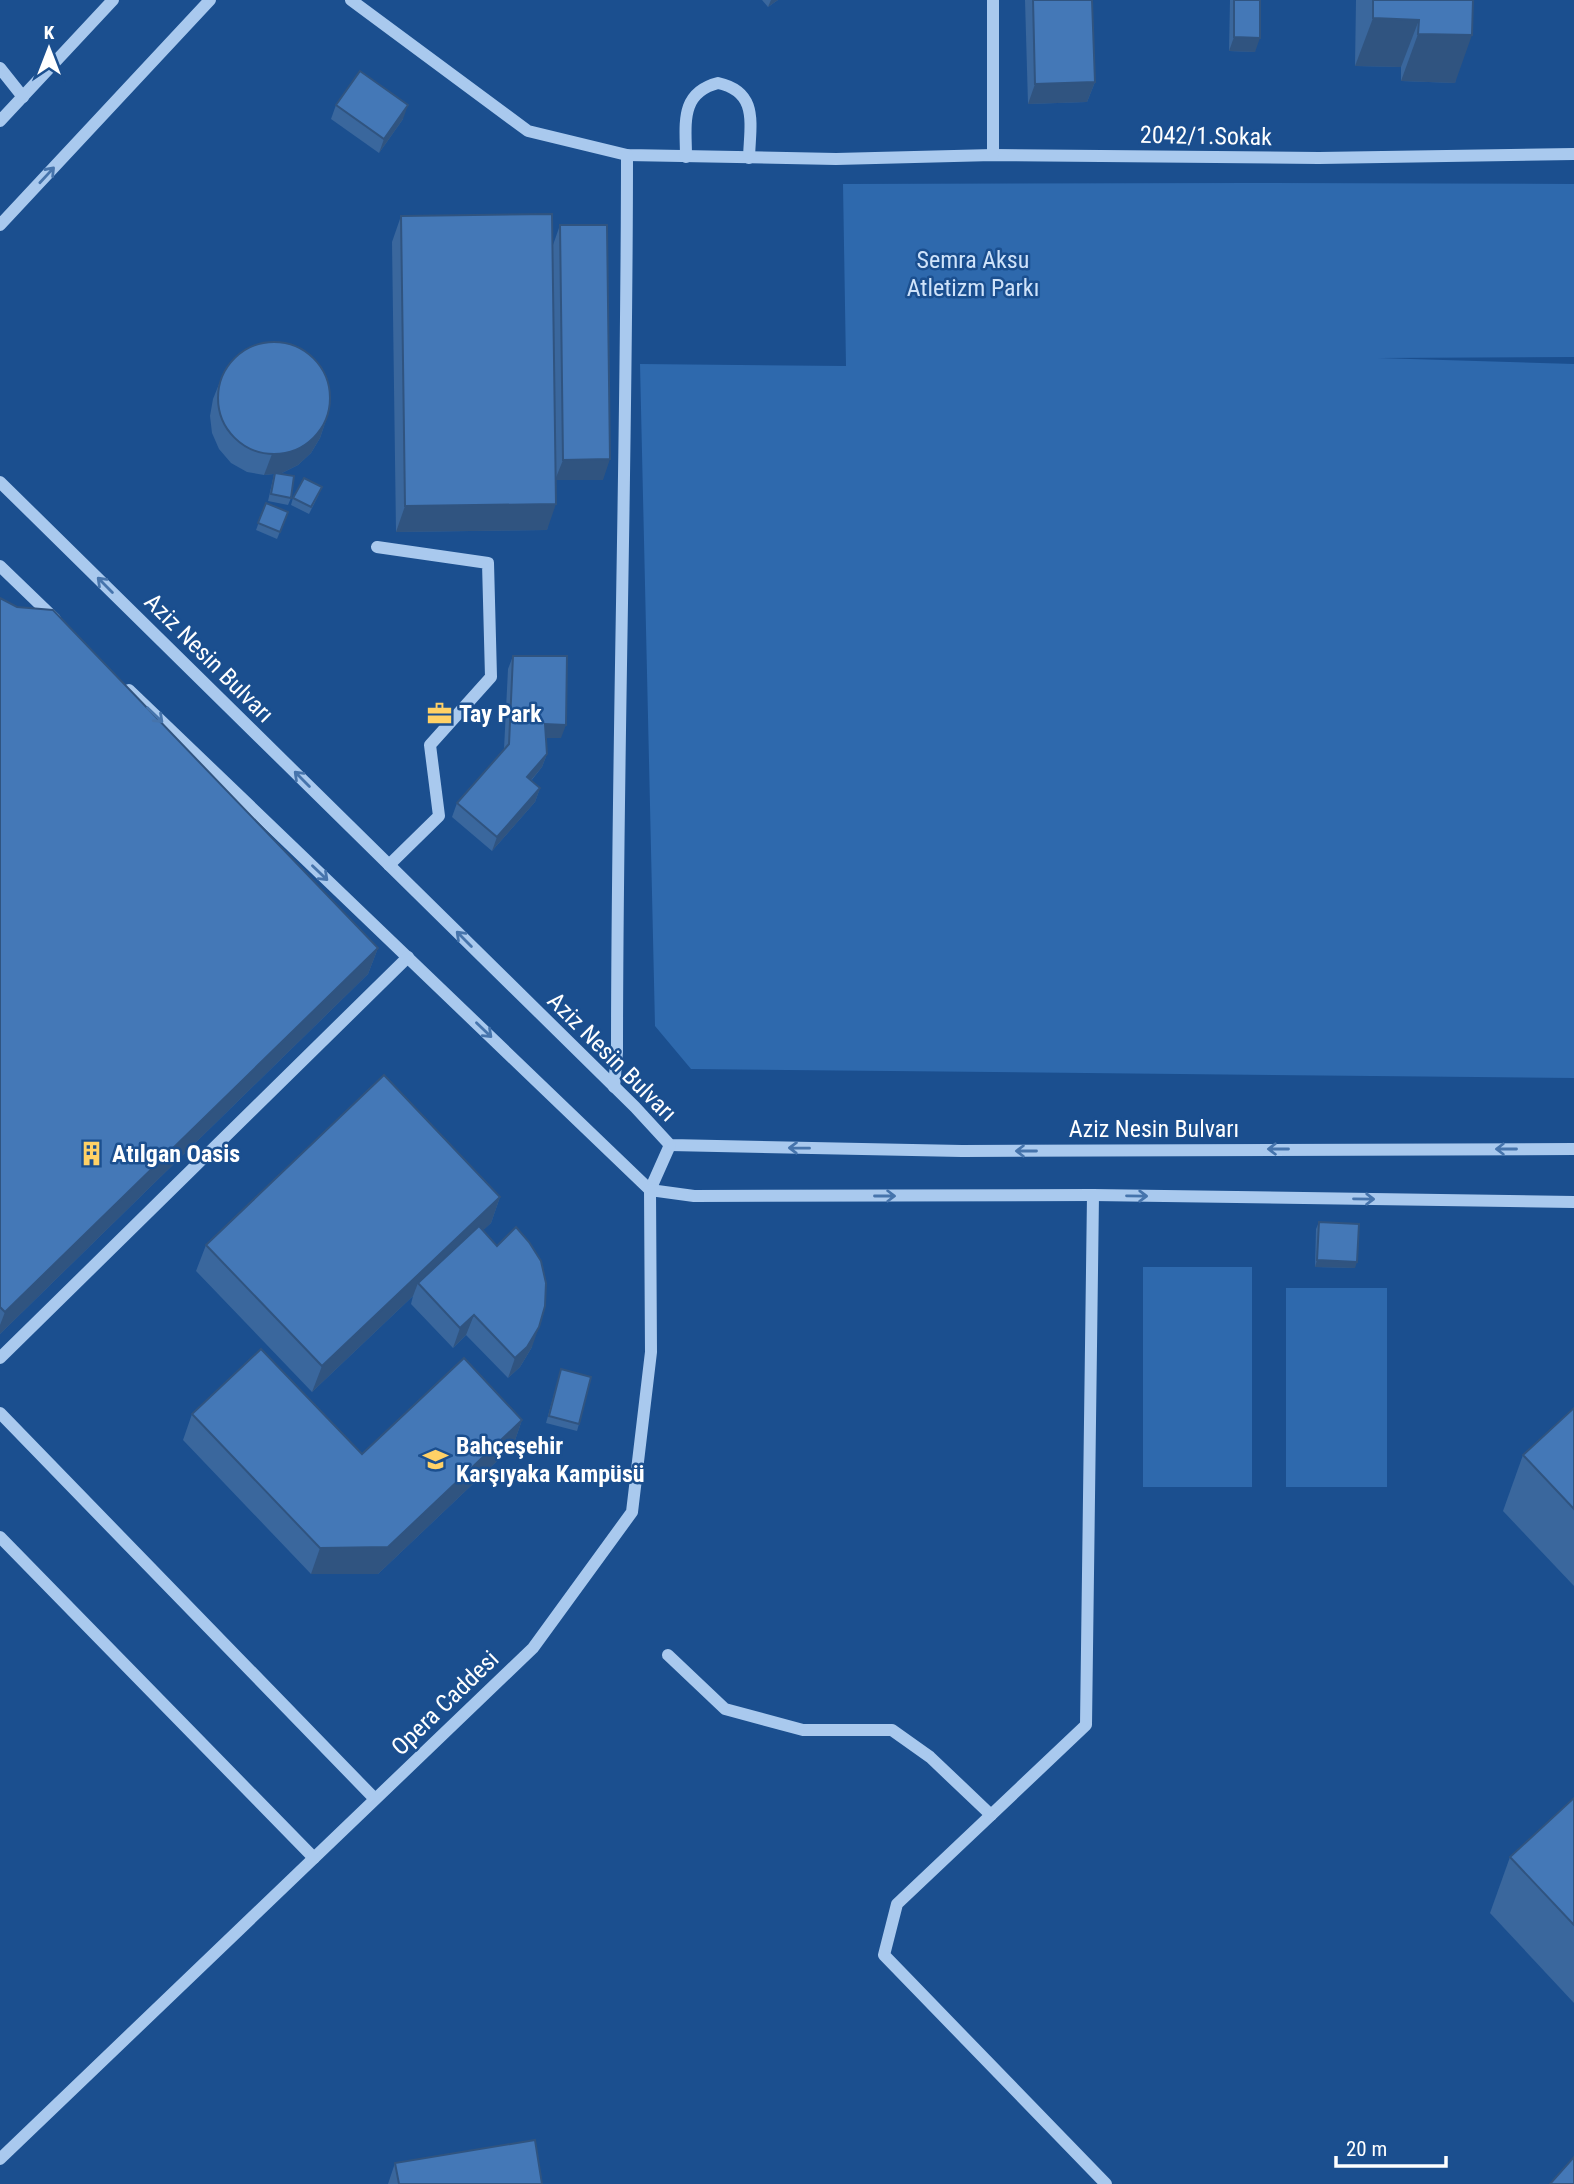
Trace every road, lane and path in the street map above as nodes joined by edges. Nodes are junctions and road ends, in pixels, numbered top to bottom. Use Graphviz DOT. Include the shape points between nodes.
graph roads {
  1 [pos="113,0"];
  2 [pos="210,0"];
  3 [pos="351,0"];
  4 [pos="993,0"];
  5 [pos="0,68"];
  6 [pos="23,97"];
  7 [pos="0,121"];
  8 [pos="1574,154"];
  9 [pos="627,155"];
  10 [pos="993,155"];
  11 [pos="686,157"];
  12 [pos="749,158"];
  13 [pos="0,225"];
  14 [pos="0,482"];
  15 [pos="377,547"];
  16 [pos="0,566"];
  17 [pos="60,623"];
  18 [pos="119,681"];
  19 [pos="389,865"];
  20 [pos="408,957"];
  21 [pos="614,1087"];
  22 [pos="670,1145"];
  23 [pos="1574,1149"];
  24 [pos="650,1190"];
  25 [pos="1093,1195"];
  26 [pos="1574,1202"];
  27 [pos="0,1359"];
  28 [pos="0,1413"];
  29 [pos="0,1537"];
  30 [pos="668,1655"];
  31 [pos="375,1799"];
  32 [pos="990,1815"];
  33 [pos="314,1858"];
  34 [pos="0,2159"];
  35 [pos="1106,2184"];
  1 -- 6 [label="street"];
  13 -- 2 [label="street, one-way"];
  3 -- 9 [label="street" via="528,131"];
  4 -- 10 [label="street"];
  5 -- 6 [label="street"];
  6 -- 7 [label="street"];
  8 -- 10 [label="street, 2042/1.Sokak" via="1319,159"];
  9 -- 11 [label="street"];
  9 -- 21 [label="street" via="618,1052"];
  10 -- 12 [label="street, 2042/1.Sokak"];
  11 -- 12 [label="street"];
  11 -- 12 [label="street" via="686,115 691,100 698,91 718,83 739,91 746,100"];
  19 -- 14 [label="street, Aziz Nesin Bulvarı, one-way"];
  15 -- 19 [label="street" via="488,563 491,677 430,745 439,816"];
  16 -- 17 [label="street"];
  18 -- 20 [label="street, one-way"];
  21 -- 19 [label="street, Aziz Nesin Bulvarı, one-way"];
  20 -- 24 [label="street, one-way"];
  20 -- 27 [label="street"];
  21 -- 22 [label="street, Aziz Nesin Bulvarı"];
  23 -- 22 [label="street, Aziz Nesin Bulvarı, one-way" via="962,1151"];
  22 -- 24 [label="street"];
  24 -- 25 [label="street, one-way" via="694,1196"];
  24 -- 31 [label="street, Opera Caddesi" via="651,1352 632,1512 533,1647"];
  25 -- 26 [label="street, one-way"];
  25 -- 32 [label="street" via="1086,1725"];
  28 -- 31 [label="street"];
  29 -- 33 [label="street"];
  30 -- 32 [label="street" via="725,1709 803,1730 892,1730 930,1757"];
  31 -- 33 [label="street, Opera Caddesi"];
  32 -- 35 [label="street" via="897,1904 884,1955"];
  33 -- 34 [label="street, Opera Caddesi"];
}
